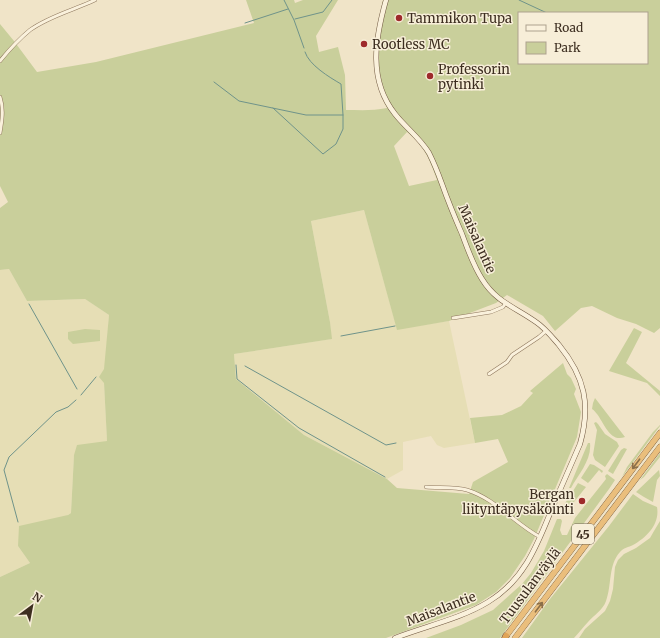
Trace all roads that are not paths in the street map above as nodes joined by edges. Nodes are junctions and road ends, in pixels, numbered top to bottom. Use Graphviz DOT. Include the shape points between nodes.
graph roads {
  1 [pos="95,0"];
  2 [pos="386,0"];
  3 [pos="0,61"];
  4 [pos="0,97"];
  5 [pos="0,132"];
  6 [pos="505,304"];
  7 [pos="453,318"];
  8 [pos="546,330"];
  9 [pos="489,374"];
  10 [pos="660,433"];
  11 [pos="660,447"];
  12 [pos="426,487"];
  13 [pos="540,537"];
  14 [pos="505,637"];
  15 [pos="395,638"];
  16 [pos="516,638"];
  1 -- 3 [label="street" via="49,19 31,30"];
  2 -- 6 [label="main road, Maisalantie" via="376,47 380,86 395,113 430,153 469,253 489,288"];
  4 -- 5 [label="street"];
  6 -- 7 [label="street" via="491,312"];
  6 -- 8 [label="main road, Maisalantie"];
  8 -- 9 [label="street"];
  8 -- 13 [label="main road, Maisalantie" via="576,370 584,390 586,416 580,444"];
  10 -- 14 [label="highway, Tuusulanväylä / 45, one-way"];
  16 -- 11 [label="highway, Tuusulanväylä / 45, one-way"];
  12 -- 13 [label="street" via="465,490 477,494"];
  13 -- 15 [label="main road, Maisalantie" via="521,571 507,588 489,601 464,614"];
}
